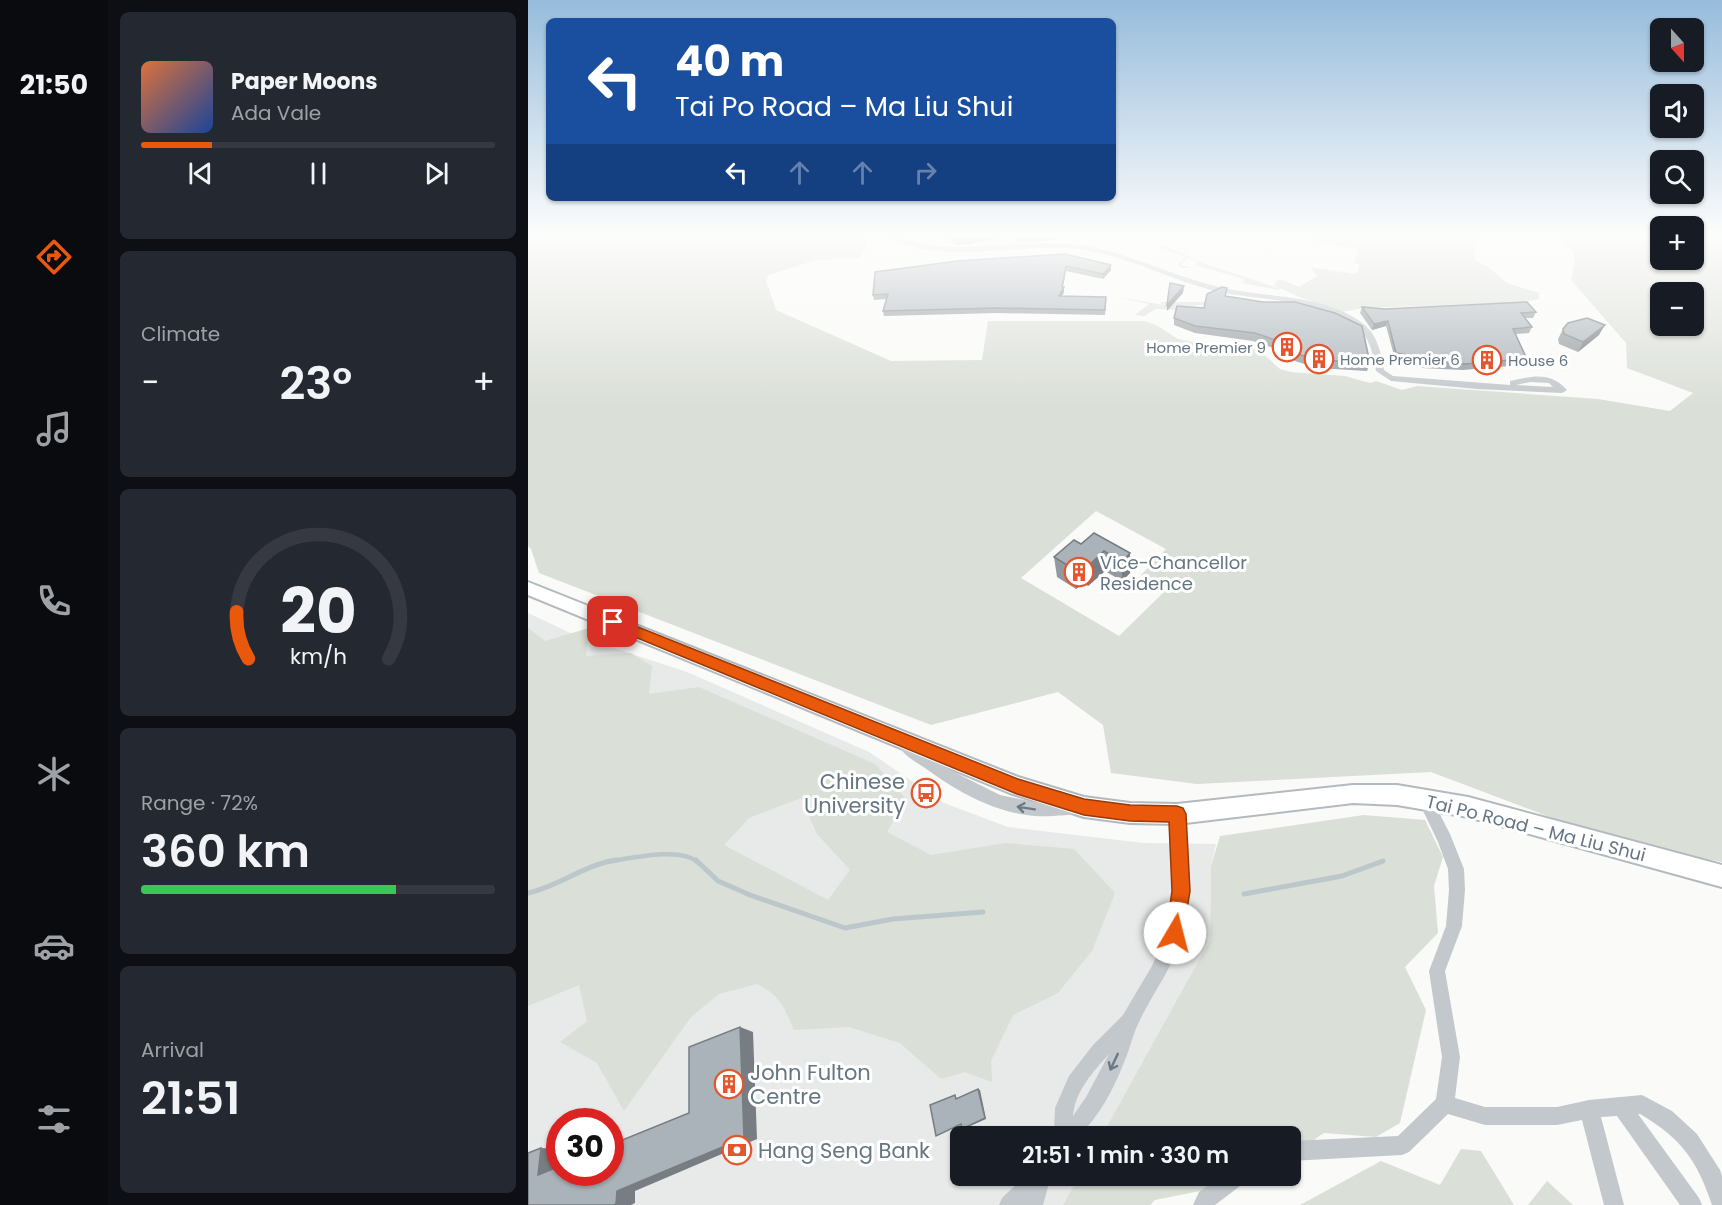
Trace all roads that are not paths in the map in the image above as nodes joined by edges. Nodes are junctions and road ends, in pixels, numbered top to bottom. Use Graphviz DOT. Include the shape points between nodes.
graph roads {
  1 [pos="1241,293"];
  2 [pos="1477,386"];
  3 [pos="528,588"];
  4 [pos="1424,798"];
  5 [pos="1177,814"];
  6 [pos="1722,876"];
  7 [pos="1445,1104"];
  8 [pos="1622,1107"];
  9 [pos="1588,1109"];
  10 [pos="1074,1126"];
  11 [pos="1301,1150"];
  12 [pos="1029,1186"];
  13 [pos="1038,1186"];
  14 [pos="1224,1186"];
  15 [pos="1009,1205"];
  16 [pos="1033,1205"];
  17 [pos="1203,1205"];
  18 [pos="1614,1205"];
  19 [pos="1692,1205"];
  20 [pos="1722,1205"];
  1 -- 2 [label="street" via="1344,315 1371,336 1380,371 1391,378"];
  2 -- 2 [label="street" via="1542,379 1551,380 1562,390"];
  3 -- 5 [label="main road, Tai Po Road – Ma Liu Shui" via="1017,786 1084,807"];
  4 -- 5 [label="main road, Tai Po Road – Ma Liu Shui" via="1353,794"];
  4 -- 6 [label="main road, Tai Po Road – Ma Liu Shui"];
  4 -- 7 [label="street" via="1456,869 1454,926 1437,971 1451,1057"];
  5 -- 10 [label="street" via="1181,891 1175,933 1093,1104"];
  7 -- 9 [label="street" via="1485,1116 1557,1116"];
  7 -- 11 [label="street" via="1402,1145"];
  8 -- 9 [label="street"];
  8 -- 19 [label="street"];
  8 -- 20 [label="street" via="1642,1104 1690,1141 1710,1170"];
  9 -- 18 [label="street"];
  12 -- 15 [label="street"];
  13 -- 16 [label="street"];
  14 -- 17 [label="street"];
}
